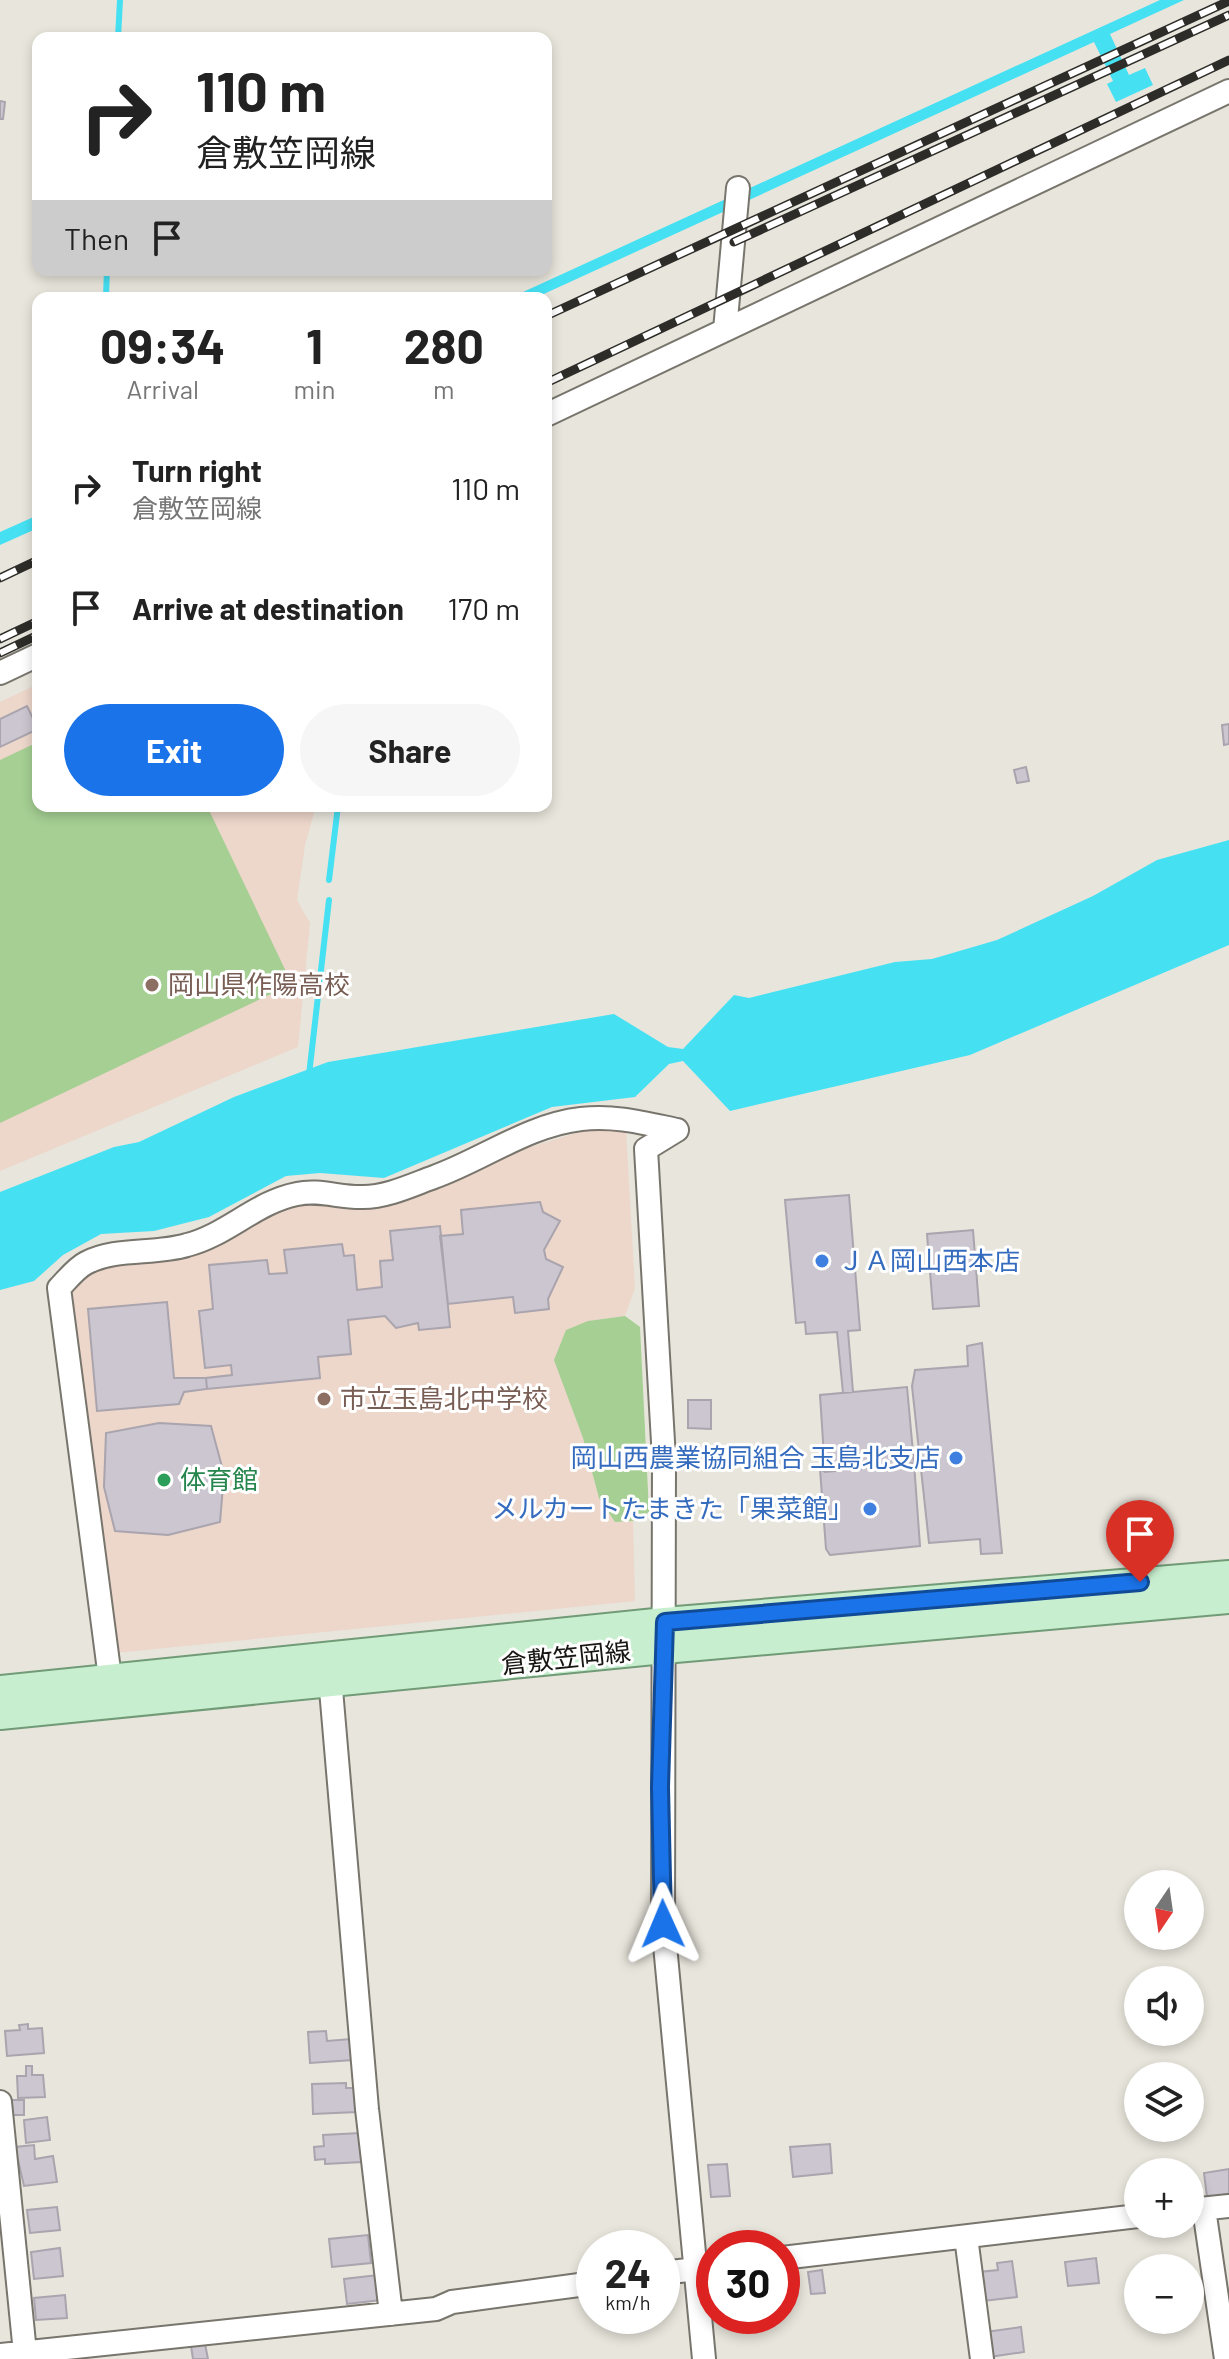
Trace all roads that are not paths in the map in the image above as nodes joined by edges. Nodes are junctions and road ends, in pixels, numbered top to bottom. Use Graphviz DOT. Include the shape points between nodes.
graph roads {
  1 [pos="1229,91"];
  2 [pos="737,196"];
  3 [pos="725,330"];
  4 [pos="552,412"];
  5 [pos="32,658"];
  6 [pos="0,673"];
  7 [pos="1229,1575"];
  8 [pos="1229,1599"];
  9 [pos="664,1636"];
  10 [pos="329,1669"];
  11 [pos="0,1690"];
  12 [pos="108,1691"];
  13 [pos="0,1715"];
  14 [pos="0,2102"];
  15 [pos="1229,2206"];
  16 [pos="1204,2208"];
  17 [pos="1124,2218"];
  18 [pos="700,2230"];
  19 [pos="966,2237"];
  20 [pos="1203,2238"];
  21 [pos="800,2256"];
  22 [pos="576,2286"];
  23 [pos="391,2314"];
  24 [pos="704,2334"];
  25 [pos="25,2353"];
  26 [pos="0,2355"];
  27 [pos="704,2359"];
  28 [pos="982,2359"];
  29 [pos="1226,2359"];
  1 -- 3 [label="street"];
  2 -- 3 [label="street"];
  3 -- 4 [label="street"];
  5 -- 6 [label="street"];
  7 -- 9 [label="main road, 倉敷笠岡線"];
  8 -- 9 [label="main road, 倉敷笠岡線"];
  9 -- 10 [label="main road, 倉敷笠岡線"];
  9 -- 12 [label="street" via="664,1459 646,1149 677,1130 622,1117 578,1119 515,1139 392,1192 364,1197 298,1193 269,1203 221,1234 188,1245 114,1253 83,1264 59,1288"];
  9 -- 18 [label="street" via="663,1924"];
  10 -- 12 [label="main road, 倉敷笠岡線"];
  10 -- 23 [label="street" via="367,2109"];
  11 -- 12 [label="main road, 倉敷笠岡線"];
  12 -- 13 [label="main road, 倉敷笠岡線"];
  14 -- 25 [label="street"];
  15 -- 16 [label="street"];
  17 -- 19 [label="street"];
  19 -- 21 [label="street"];
  19 -- 28 [label="street"];
  20 -- 29 [label="street"];
  22 -- 23 [label="street"];
  23 -- 25 [label="street"];
  24 -- 27 [label="street"];
  25 -- 26 [label="street"];
}
